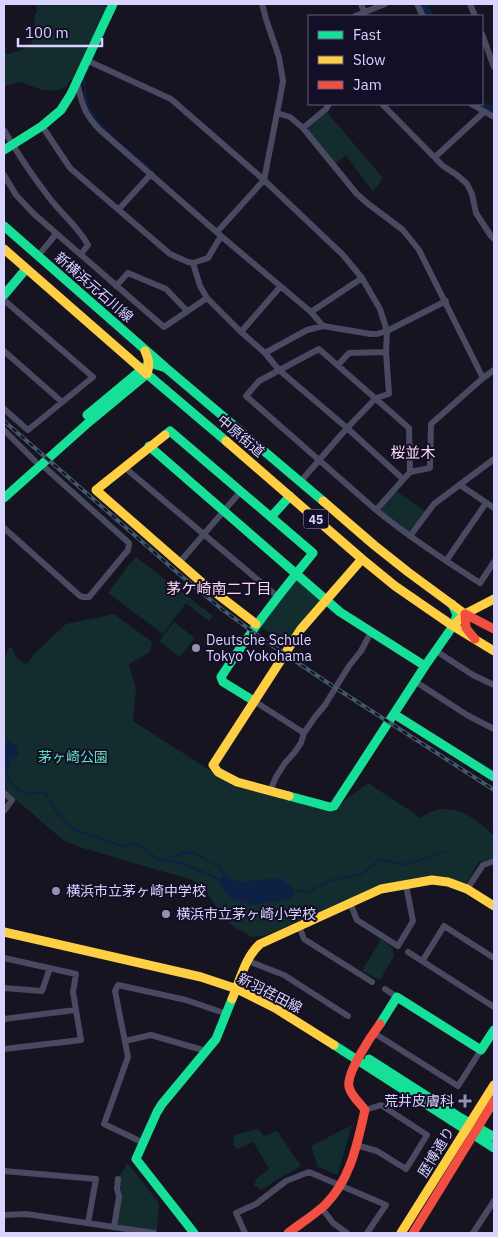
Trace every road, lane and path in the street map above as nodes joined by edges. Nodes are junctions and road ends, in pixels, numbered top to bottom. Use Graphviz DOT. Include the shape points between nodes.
graph roads {
  1 [pos="113,4"];
  2 [pos="262,4"];
  3 [pos="361,4"];
  4 [pos="385,4"];
  5 [pos="364,12"];
  6 [pos="357,15"];
  7 [pos="483,37"];
  8 [pos="89,61"];
  9 [pos="494,66"];
  10 [pos="76,82"];
  11 [pos="328,105"];
  12 [pos="383,105"];
  13 [pos="473,105"];
  14 [pos="484,112"];
  15 [pos="276,113"];
  16 [pos="494,117"];
  17 [pos="42,126"];
  18 [pos="303,128"];
  19 [pos="4,130"];
  20 [pos="12,145"];
  21 [pos="4,150"];
  22 [pos="435,157"];
  23 [pos="151,174"];
  24 [pos="4,175"];
  25 [pos="264,180"];
  26 [pos="119,209"];
  27 [pos="4,226"];
  28 [pos="56,234"];
  29 [pos="219,234"];
  30 [pos="494,239"];
  31 [pos="4,249"];
  32 [pos="81,254"];
  33 [pos="38,256"];
  34 [pos="193,263"];
  35 [pos="26,269"];
  36 [pos="362,278"];
  37 [pos="116,286"];
  38 [pos="280,287"];
  39 [pos="4,294"];
  40 [pos="207,298"];
  41 [pos="4,300"];
  42 [pos="446,301"];
  43 [pos="187,311"];
  44 [pos="311,312"];
  45 [pos="323,326"];
  46 [pos="387,331"];
  47 [pos="241,332"];
  48 [pos="145,350"];
  49 [pos="4,351"];
  50 [pos="386,352"];
  51 [pos="265,353"];
  52 [pos="338,365"];
  53 [pos="166,368"];
  54 [pos="146,369"];
  55 [pos="279,370"];
  56 [pos="494,370"];
  57 [pos="483,378"];
  58 [pos="376,398"];
  59 [pos="62,402"];
  60 [pos="4,409"];
  61 [pos="347,428"];
  62 [pos="4,430"];
  63 [pos="149,446"];
  64 [pos="494,459"];
  65 [pos="319,460"];
  66 [pos="38,462"];
  67 [pos="124,467"];
  68 [pos="410,472"];
  69 [pos="404,478"];
  70 [pos="301,481"];
  71 [pos="460,485"];
  72 [pos="4,489"];
  73 [pos="241,491"];
  74 [pos="290,496"];
  75 [pos="4,498"];
  76 [pos="486,503"];
  77 [pos="494,508"];
  78 [pos="376,510"];
  79 [pos="224,511"];
  80 [pos="271,517"];
  81 [pos="4,528"];
  82 [pos="204,535"];
  83 [pos="410,536"];
  84 [pos="362,559"];
  85 [pos="446,561"];
  86 [pos="494,562"];
  87 [pos="179,563"];
  88 [pos="296,573"];
  89 [pos="277,596"];
  90 [pos="494,599"];
  91 [pos="326,600"];
  92 [pos="451,603"];
  93 [pos="465,614"];
  94 [pos="256,624"];
  95 [pos="453,626"];
  96 [pos="494,629"];
  97 [pos="371,632"];
  98 [pos="475,639"];
  99 [pos="436,650"];
  100 [pos="494,651"];
  101 [pos="425,666"];
  102 [pos="416,682"];
  103 [pos="494,685"];
  104 [pos="254,701"];
  105 [pos="394,714"];
  106 [pos="494,729"];
  107 [pos="304,733"];
  108 [pos="493,774"];
  109 [pos="270,791"];
  110 [pos="4,793"];
  111 [pos="4,811"];
  112 [pos="494,861"];
  113 [pos="406,884"];
  114 [pos="467,889"];
  115 [pos="350,903"];
  116 [pos="494,906"];
  117 [pos="4,926"];
  118 [pos="299,926"];
  119 [pos="4,932"];
  120 [pos="408,952"];
  121 [pos="4,958"];
  122 [pos="494,958"];
  123 [pos="422,960"];
  124 [pos="248,961"];
  125 [pos="50,968"];
  126 [pos="372,982"];
  127 [pos="238,987"];
  128 [pos="4,988"];
  129 [pos="385,989"];
  130 [pos="397,997"];
  131 [pos="494,1007"];
  132 [pos="75,1010"];
  133 [pos="227,1014"];
  134 [pos="348,1016"];
  135 [pos="4,1019"];
  136 [pos="494,1030"];
  137 [pos="374,1033"];
  138 [pos="125,1041"];
  139 [pos="4,1049"];
  140 [pos="481,1050"];
  141 [pos="206,1051"];
  142 [pos="359,1057"];
  143 [pos="494,1085"];
  144 [pos="494,1101"];
  145 [pos="365,1110"];
  146 [pos="467,1126"];
  147 [pos="476,1131"];
  148 [pos="494,1137"];
  149 [pos="144,1143"];
  150 [pos="356,1145"];
  151 [pos="494,1148"];
  152 [pos="4,1171"];
  153 [pos="118,1179"];
  154 [pos="341,1186"];
  155 [pos="494,1201"];
  156 [pos="321,1207"];
  157 [pos="4,1216"];
  158 [pos="88,1223"];
  159 [pos="114,1226"];
  160 [pos="154,1233"];
  161 [pos="194,1233"];
  162 [pos="245,1233"];
  163 [pos="288,1233"];
  164 [pos="347,1233"];
  165 [pos="367,1233"];
  166 [pos="401,1233"];
  167 [pos="413,1233"];
  168 [pos="473,1233"];
  1 -- 8 [label="street"];
  2 -- 15 [label="street" via="281,68"];
  3 -- 5 [label="street"];
  4 -- 5 [label="street"];
  5 -- 6 [label="street"];
  7 -- 9 [label="street"];
  8 -- 10 [label="street"];
  8 -- 25 [label="street" via="171,99"];
  10 -- 17 [label="street" via="61,110"];
  10 -- 23 [label="street" via="90,121"];
  11 -- 18 [label="street"];
  12 -- 22 [label="street"];
  13 -- 14 [label="street"];
  14 -- 16 [label="street"];
  14 -- 22 [label="street"];
  15 -- 18 [label="street"];
  15 -- 25 [label="street"];
  17 -- 20 [label="street"];
  17 -- 26 [label="street" via="70,168"];
  18 -- 42 [label="street" via="356,193 404,230 419,250"];
  19 -- 20 [label="street"];
  20 -- 21 [label="street"];
  20 -- 32 [label="street" via="52,201 84,236 88,245"];
  22 -- 30 [label="street" via="467,184 476,213"];
  23 -- 26 [label="street"];
  23 -- 29 [label="street"];
  24 -- 28 [label="street" via="24,204"];
  25 -- 29 [label="street"];
  25 -- 36 [label="street" via="343,255"];
  26 -- 34 [label="street" via="170,254"];
  27 -- 33 [label="street, 新横浜元石川線"];
  28 -- 32 [label="street"];
  28 -- 33 [label="street"];
  29 -- 34 [label="street" via="208,258"];
  29 -- 38 [label="street"];
  31 -- 35 [label="street"];
  32 -- 37 [label="street"];
  33 -- 48 [label="street, 新横浜元石川線"];
  34 -- 40 [label="street"];
  35 -- 39 [label="street"];
  35 -- 54 [label="street"];
  36 -- 44 [label="street"];
  36 -- 46 [label="street" via="380,309"];
  37 -- 43 [label="street" via="128,273 166,289"];
  37 -- 43 [label="street" via="164,326"];
  38 -- 44 [label="street"];
  38 -- 47 [label="street"];
  40 -- 43 [label="street"];
  40 -- 47 [label="street"];
  41 -- 59 [label="street" via="93,377"];
  42 -- 46 [label="street"];
  42 -- 57 [label="street"];
  44 -- 45 [label="street"];
  45 -- 46 [label="street" via="370,334"];
  45 -- 51 [label="street" via="307,330"];
  46 -- 50 [label="street"];
  47 -- 51 [label="street"];
  48 -- 53 [label="street, 新横浜元石川線"];
  48 -- 54 [label="street" via="149,360"];
  49 -- 59 [label="street"];
  50 -- 52 [label="street" via="349,353"];
  50 -- 58 [label="street" via="389,394"];
  51 -- 55 [label="street"];
  52 -- 55 [label="street" via="319,349"];
  52 -- 58 [label="street"];
  53 -- 54 [label="street, 中原街道 / 45" via="160,365"];
  53 -- 70 [label="street, 中原街道 / 45"];
  54 -- 66 [label="street"];
  54 -- 74 [label="street, 中原街道 / 45"];
  55 -- 61 [label="street"];
  55 -- 65 [label="street" via="259,381 246,396"];
  56 -- 57 [label="street"];
  57 -- 68 [label="street" via="431,424 430,468"];
  58 -- 61 [label="street"];
  58 -- 68 [label="street" via="409,428"];
  59 -- 60 [label="street" via="28,430"];
  61 -- 65 [label="street"];
  61 -- 69 [label="street"];
  62 -- 66 [label="street"];
  63 -- 67 [label="street"];
  63 -- 73 [label="street" via="170,431"];
  63 -- 79 [label="street"];
  64 -- 71 [label="street"];
  65 -- 70 [label="street"];
  65 -- 78 [label="street"];
  66 -- 72 [label="street"];
  66 -- 75 [label="street"];
  66 -- 81 [label="street" via="129,543 128,550 89,597 84,597"];
  67 -- 82 [label="street"];
  67 -- 87 [label="street" via="96,490"];
  68 -- 69 [label="street"];
  69 -- 78 [label="street"];
  70 -- 92 [label="street, 中原街道 / 45" via="374,545"];
  71 -- 76 [label="street"];
  71 -- 83 [label="street" via="434,504"];
  73 -- 79 [label="street"];
  73 -- 80 [label="street"];
  74 -- 80 [label="street"];
  74 -- 84 [label="street, 中原街道 / 45"];
  76 -- 77 [label="street"];
  76 -- 85 [label="street"];
  78 -- 83 [label="street"];
  79 -- 82 [label="street"];
  79 -- 88 [label="street"];
  80 -- 88 [label="street" via="313,553"];
  82 -- 87 [label="street"];
  82 -- 89 [label="street"];
  83 -- 85 [label="street"];
  84 -- 91 [label="street"];
  84 -- 95 [label="street, 中原街道 / 45"];
  85 -- 86 [label="street" via="480,582"];
  87 -- 94 [label="street"];
  88 -- 89 [label="street"];
  88 -- 91 [label="street"];
  89 -- 94 [label="street"];
  90 -- 93 [label="street"];
  91 -- 97 [label="street"];
  91 -- 104 [label="street" via="301,629"];
  92 -- 93 [label="street, 中原街道 / 45"];
  92 -- 95 [label="street" via="457,615"];
  93 -- 95 [label="street"];
  93 -- 96 [label="street"];
  93 -- 98 [label="street" via="464,626"];
  94 -- 104 [label="street" via="221,677 223,682"];
  95 -- 98 [label="street"];
  95 -- 99 [label="street"];
  97 -- 101 [label="street"];
  97 -- 107 [label="street"];
  98 -- 100 [label="street"];
  99 -- 101 [label="street"];
  99 -- 103 [label="street"];
  101 -- 102 [label="street"];
  102 -- 105 [label="street"];
  102 -- 106 [label="street"];
  104 -- 107 [label="street"];
  104 -- 109 [label="street" via="213,765 218,772 237,782"];
  105 -- 108 [label="street"];
  105 -- 109 [label="street" via="334,806"];
  107 -- 109 [label="street"];
  110 -- 111 [label="street" via="12,800"];
  112 -- 114 [label="street" via="483,865"];
  113 -- 114 [label="street" via="432,880"];
  113 -- 115 [label="street" via="381,889"];
  113 -- 115 [label="street" via="413,921 398,946 357,920"];
  114 -- 116 [label="street"];
  115 -- 118 [label="street"];
  117 -- 127 [label="street, 新羽荏田線" via="194,970"];
  118 -- 124 [label="street" via="257,946"];
  118 -- 126 [label="street" via="304,939"];
  119 -- 127 [label="street, 新羽荏田線"];
  120 -- 123 [label="street"];
  121 -- 125 [label="street"];
  122 -- 123 [label="street" via="444,926"];
  123 -- 131 [label="street"];
  124 -- 127 [label="street"];
  124 -- 134 [label="street" via="284,975"];
  125 -- 128 [label="street" via="42,991"];
  125 -- 132 [label="street" via="76,974 72,992"];
  127 -- 133 [label="street"];
  127 -- 142 [label="street, 新羽荏田線"];
  129 -- 130 [label="street"];
  130 -- 137 [label="street"];
  130 -- 140 [label="street"];
  132 -- 135 [label="street"];
  132 -- 139 [label="street" via="81,1040"];
  133 -- 138 [label="street" via="186,1000 118,985 115,990"];
  133 -- 141 [label="street" via="216,1039"];
  136 -- 140 [label="street"];
  137 -- 140 [label="street" via="458,1086"];
  137 -- 142 [label="street"];
  138 -- 141 [label="street" via="151,1035"];
  138 -- 149 [label="street" via="128,1057 104,1124"];
  141 -- 149 [label="street" via="162,1104"];
  142 -- 145 [label="street" via="350,1073 349,1083"];
  142 -- 146 [label="street, 新羽荏田線"];
  143 -- 146 [label="street, 歴博通り"];
  144 -- 147 [label="street, 歴博通り"];
  145 -- 150 [label="street"];
  145 -- 150 [label="street" via="380,1105 428,1135 406,1169 377,1151"];
  146 -- 147 [label="street, 新羽荏田線"];
  146 -- 166 [label="street, 歴博通り"];
  147 -- 148 [label="street, 新羽荏田線"];
  147 -- 151 [label="street, 新羽荏田線"];
  147 -- 167 [label="street, 歴博通り"];
  149 -- 161 [label="street" via="136,1159"];
  150 -- 154 [label="street"];
  152 -- 158 [label="street" via="96,1179"];
  153 -- 159 [label="street" via="120,1197"];
  154 -- 156 [label="street"];
  154 -- 162 [label="street" via="309,1172 286,1181 256,1204 236,1213"];
  154 -- 165 [label="street" via="386,1205"];
  155 -- 168 [label="street"];
  156 -- 163 [label="street"];
  156 -- 164 [label="street" via="332,1223"];
  157 -- 158 [label="street" via="26,1214"];
  158 -- 159 [label="street"];
  159 -- 160 [label="street"];
}
